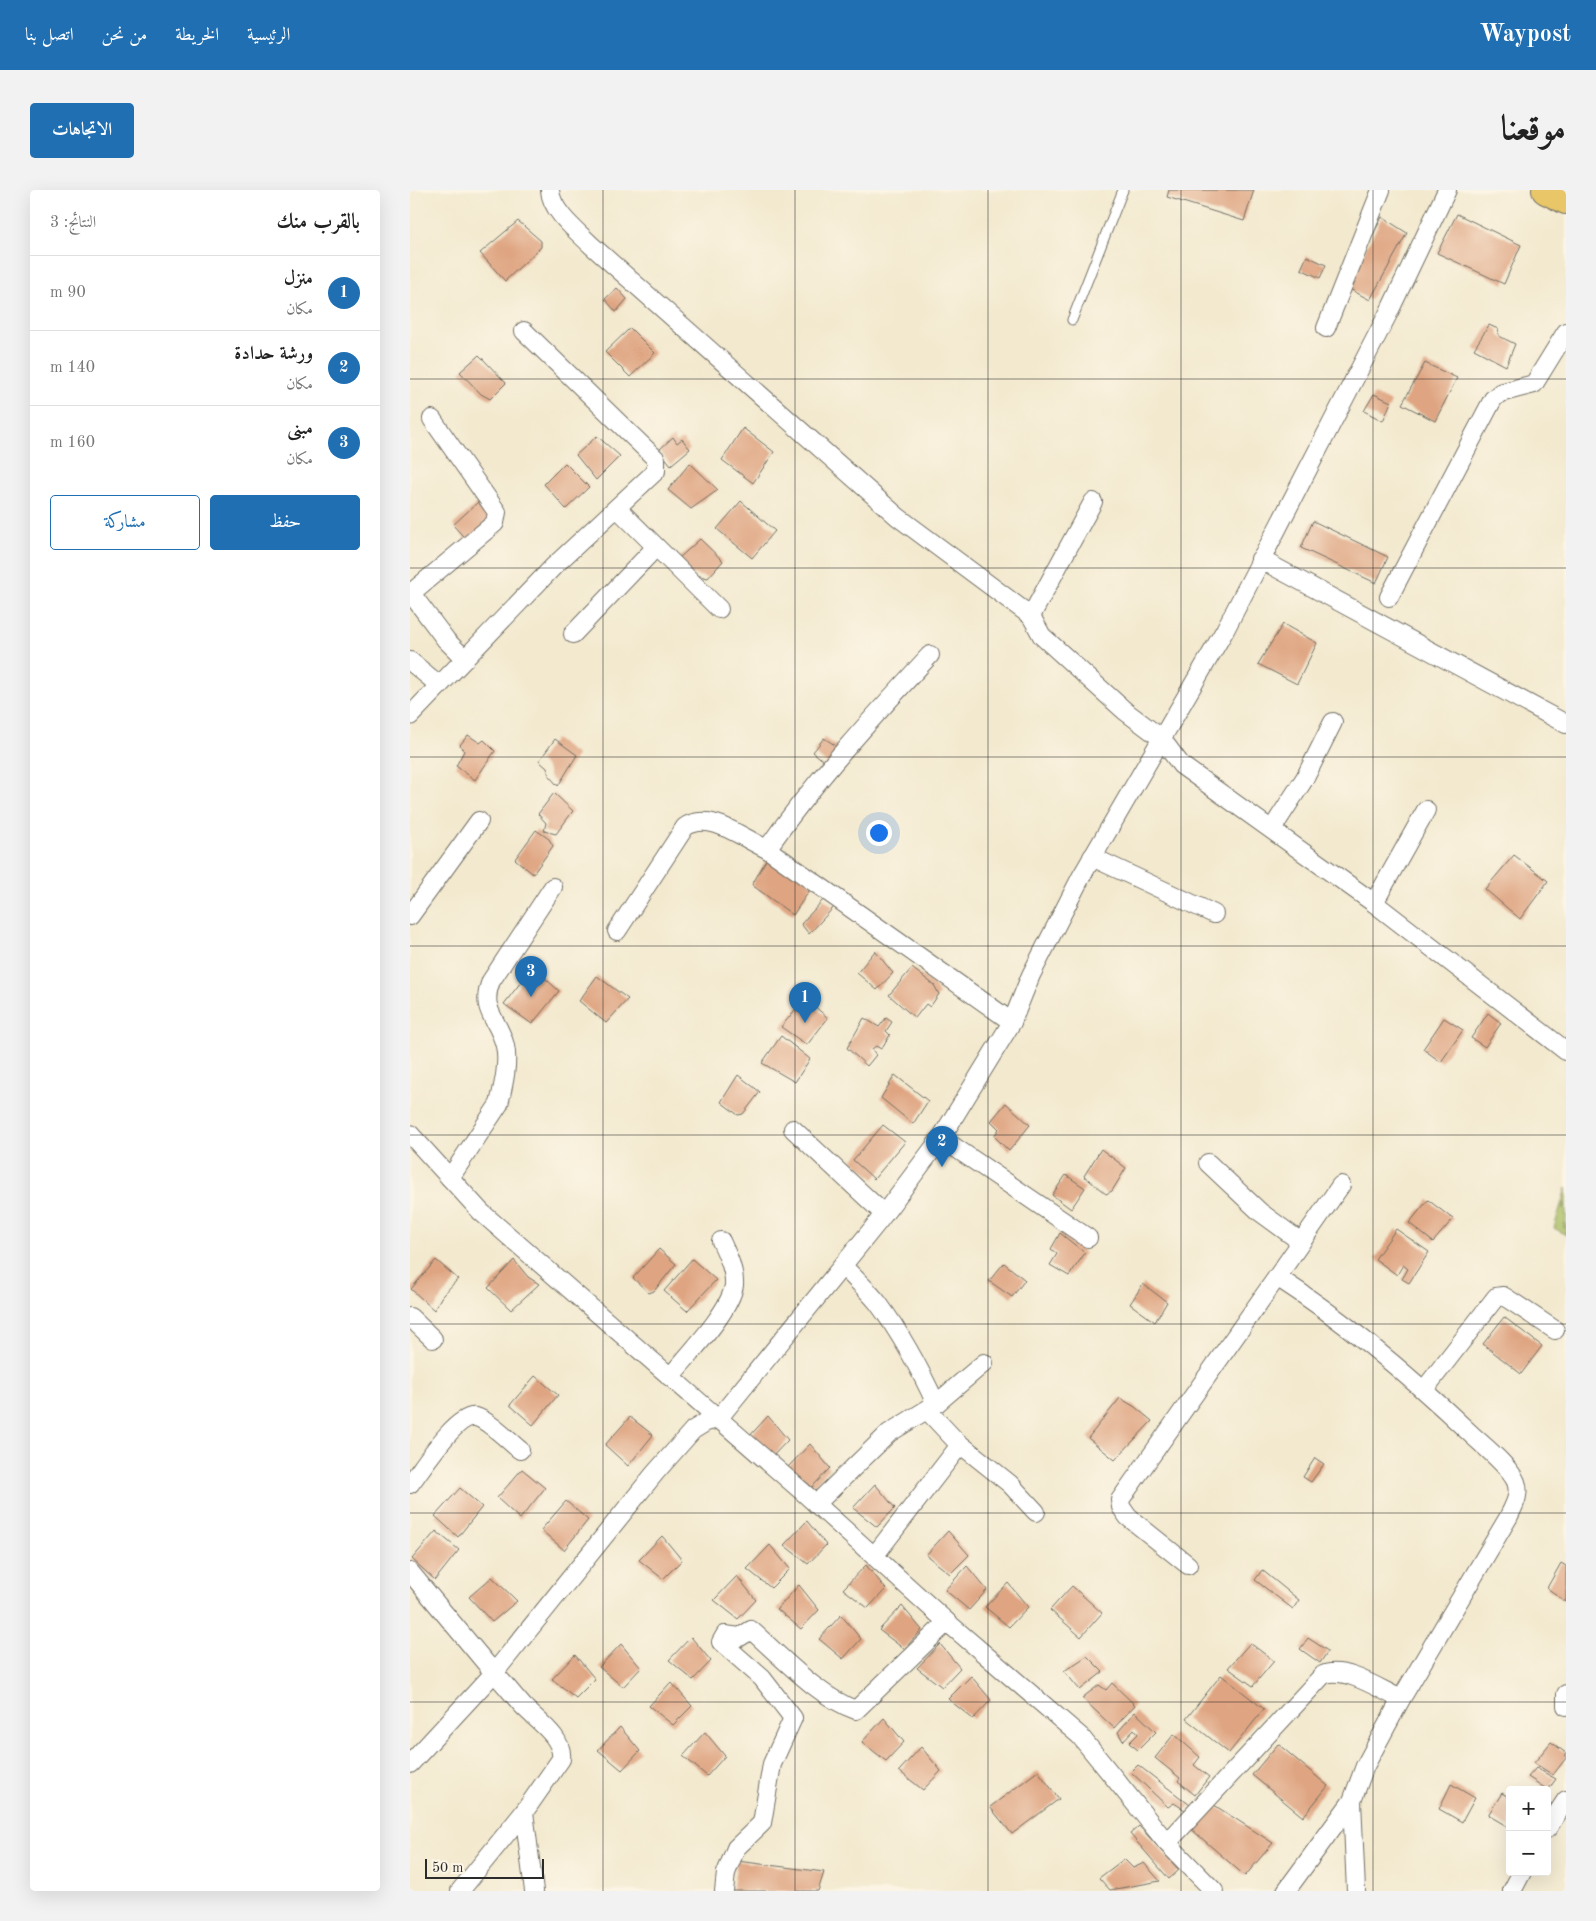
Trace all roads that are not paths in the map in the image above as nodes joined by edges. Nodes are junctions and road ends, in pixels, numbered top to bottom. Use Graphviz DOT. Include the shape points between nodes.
graph roads {
  1 [pos="550,190"];
  2 [pos="1123,190"];
  3 [pos="1381,190"];
  4 [pos="1447,190"];
  5 [pos="1546,190"];
  6 [pos="1566,200"];
  7 [pos="1072,320"];
  8 [pos="1326,328"];
  9 [pos="524,331"];
  10 [pos="1566,333"];
  11 [pos="432,419"];
  12 [pos="1093,502"];
  13 [pos="617,508"];
  14 [pos="656,547"];
  15 [pos="1260,559"];
  16 [pos="411,592"];
  17 [pos="1389,597"];
  18 [pos="719,609"];
  19 [pos="1031,616"];
  20 [pos="573,634"];
  21 [pos="930,655"];
  22 [pos="465,659"];
  23 [pos="410,661"];
  24 [pos="439,686"];
  25 [pos="410,716"];
  26 [pos="1333,722"];
  27 [pos="1566,724"];
  28 [pos="1161,738"];
  29 [pos="1426,810"];
  30 [pos="479,821"];
  31 [pos="1272,828"];
  32 [pos="767,849"];
  33 [pos="1092,857"];
  34 [pos="553,887"];
  35 [pos="1374,903"];
  36 [pos="1214,914"];
  37 [pos="410,916"];
  38 [pos="617,931"];
  39 [pos="1012,1022"];
  40 [pos="1566,1052"];
  41 [pos="793,1129"];
  42 [pos="410,1134"];
  43 [pos="941,1138"];
  44 [pos="1208,1162"];
  45 [pos="450,1178"];
  46 [pos="1341,1185"];
  47 [pos="884,1214"];
  48 [pos="1088,1238"];
  49 [pos="721,1241"];
  50 [pos="1301,1242"];
  51 [pos="843,1266"];
  52 [pos="1276,1277"];
  53 [pos="410,1317"];
  54 [pos="1556,1330"];
  55 [pos="433,1339"];
  56 [pos="984,1362"];
  57 [pos="670,1377"];
  58 [pos="1424,1390"];
  59 [pos="931,1407"];
  60 [pos="718,1419"];
  61 [pos="960,1445"];
  62 [pos="520,1450"];
  63 [pos="410,1484"];
  64 [pos="816,1504"];
  65 [pos="1036,1512"];
  66 [pos="875,1555"];
  67 [pos="1188,1565"];
  68 [pos="410,1572"];
  69 [pos="947,1622"];
  70 [pos="494,1673"];
  71 [pos="1566,1694"];
  72 [pos="1402,1699"];
  73 [pos="1566,1706"];
  74 [pos="410,1764"];
  75 [pos="1566,1800"];
  76 [pos="1352,1801"];
  77 [pos="524,1812"];
  78 [pos="1551,1823"];
  79 [pos="1167,1843"];
  80 [pos="1520,1876"];
  81 [pos="1200,1884"];
  82 [pos="460,1891"];
  83 [pos="534,1891"];
  84 [pos="724,1891"];
  85 [pos="1214,1891"];
  86 [pos="1286,1891"];
  87 [pos="1356,1891"];
  88 [pos="1512,1891"];
  1 -- 19 [label="street" via="550,197 578,232 819,448 898,517"];
  2 -- 7 [label="lane"];
  3 -- 8 [label="street"];
  4 -- 15 [label="street" via="1388,314"];
  5 -- 6 [label="main road"];
  9 -- 13 [label="street" via="656,459 656,471"];
  10 -- 17 [label="street" via="1534,384 1500,393 1493,399"];
  11 -- 16 [label="street" via="497,512 494,523"];
  12 -- 19 [label="street"];
  13 -- 14 [label="street"];
  13 -- 22 [label="street" via="554,566"];
  14 -- 18 [label="street"];
  14 -- 20 [label="street"];
  15 -- 27 [label="street"];
  15 -- 28 [label="street" via="1225,630"];
  16 -- 22 [label="street" via="446,640"];
  19 -- 28 [label="street" via="1042,636 1125,711"];
  21 -- 32 [label="street" via="860,732"];
  22 -- 24 [label="street"];
  23 -- 24 [label="street"];
  24 -- 25 [label="street"];
  26 -- 31 [label="street" via="1305,778"];
  28 -- 31 [label="street" via="1180,765"];
  28 -- 33 [label="street"];
  29 -- 35 [label="street"];
  30 -- 37 [label="street"];
  31 -- 35 [label="street"];
  32 -- 38 [label="street" via="708,821 685,827"];
  32 -- 39 [label="street"];
  33 -- 36 [label="street"];
  33 -- 39 [label="street" via="1056,923"];
  34 -- 45 [label="street" via="490,981 486,993 489,1011 505,1047 502,1091 499,1104"];
  35 -- 40 [label="street"];
  39 -- 43 [label="street"];
  41 -- 47 [label="street"];
  42 -- 45 [label="street"];
  43 -- 47 [label="street"];
  43 -- 48 [label="street"];
  44 -- 50 [label="street" via="1260,1212"];
  45 -- 57 [label="street" via="481,1212"];
  46 -- 50 [label="street"];
  47 -- 51 [label="street"];
  49 -- 57 [label="street" via="734,1278 729,1302"];
  50 -- 52 [label="street"];
  51 -- 59 [label="street" via="876,1301 893,1326 916,1364"];
  51 -- 60 [label="street"];
  52 -- 58 [label="street" via="1322,1306"];
  52 -- 67 [label="street" via="1120,1500 1128,1517"];
  53 -- 55 [label="street"];
  54 -- 58 [label="street" via="1503,1296 1496,1296"];
  56 -- 59 [label="street"];
  57 -- 60 [label="street"];
  58 -- 72 [label="street" via="1511,1473 1518,1493 1508,1518"];
  59 -- 61 [label="street"];
  59 -- 64 [label="street" via="889,1433"];
  60 -- 64 [label="street"];
  60 -- 70 [label="street" via="693,1430 655,1473"];
  61 -- 65 [label="street" via="1010,1484"];
  61 -- 66 [label="street"];
  62 -- 63 [label="street" via="483,1421 476,1417 468,1418 456,1424"];
  64 -- 66 [label="street"];
  66 -- 69 [label="street"];
  68 -- 70 [label="street"];
  69 -- 79 [label="street" via="1080,1736"];
  69 -- 84 [label="street" via="856,1710 818,1688 752,1630 740,1637 725,1635 721,1642 762,1678 793,1718 772,1764 762,1823 736,1848 726,1873"];
  70 -- 74 [label="street"];
  70 -- 77 [label="street" via="550,1732 561,1749 559,1765"];
  71 -- 73 [label="street"];
  72 -- 76 [label="street" via="1365,1766"];
  72 -- 79 [label="street" via="1343,1672 1323,1675"];
  75 -- 78 [label="street"];
  76 -- 86 [label="street"];
  76 -- 87 [label="street"];
  77 -- 82 [label="street"];
  77 -- 83 [label="street"];
  79 -- 81 [label="street"];
  80 -- 88 [label="street"];
  81 -- 85 [label="street"];
}
